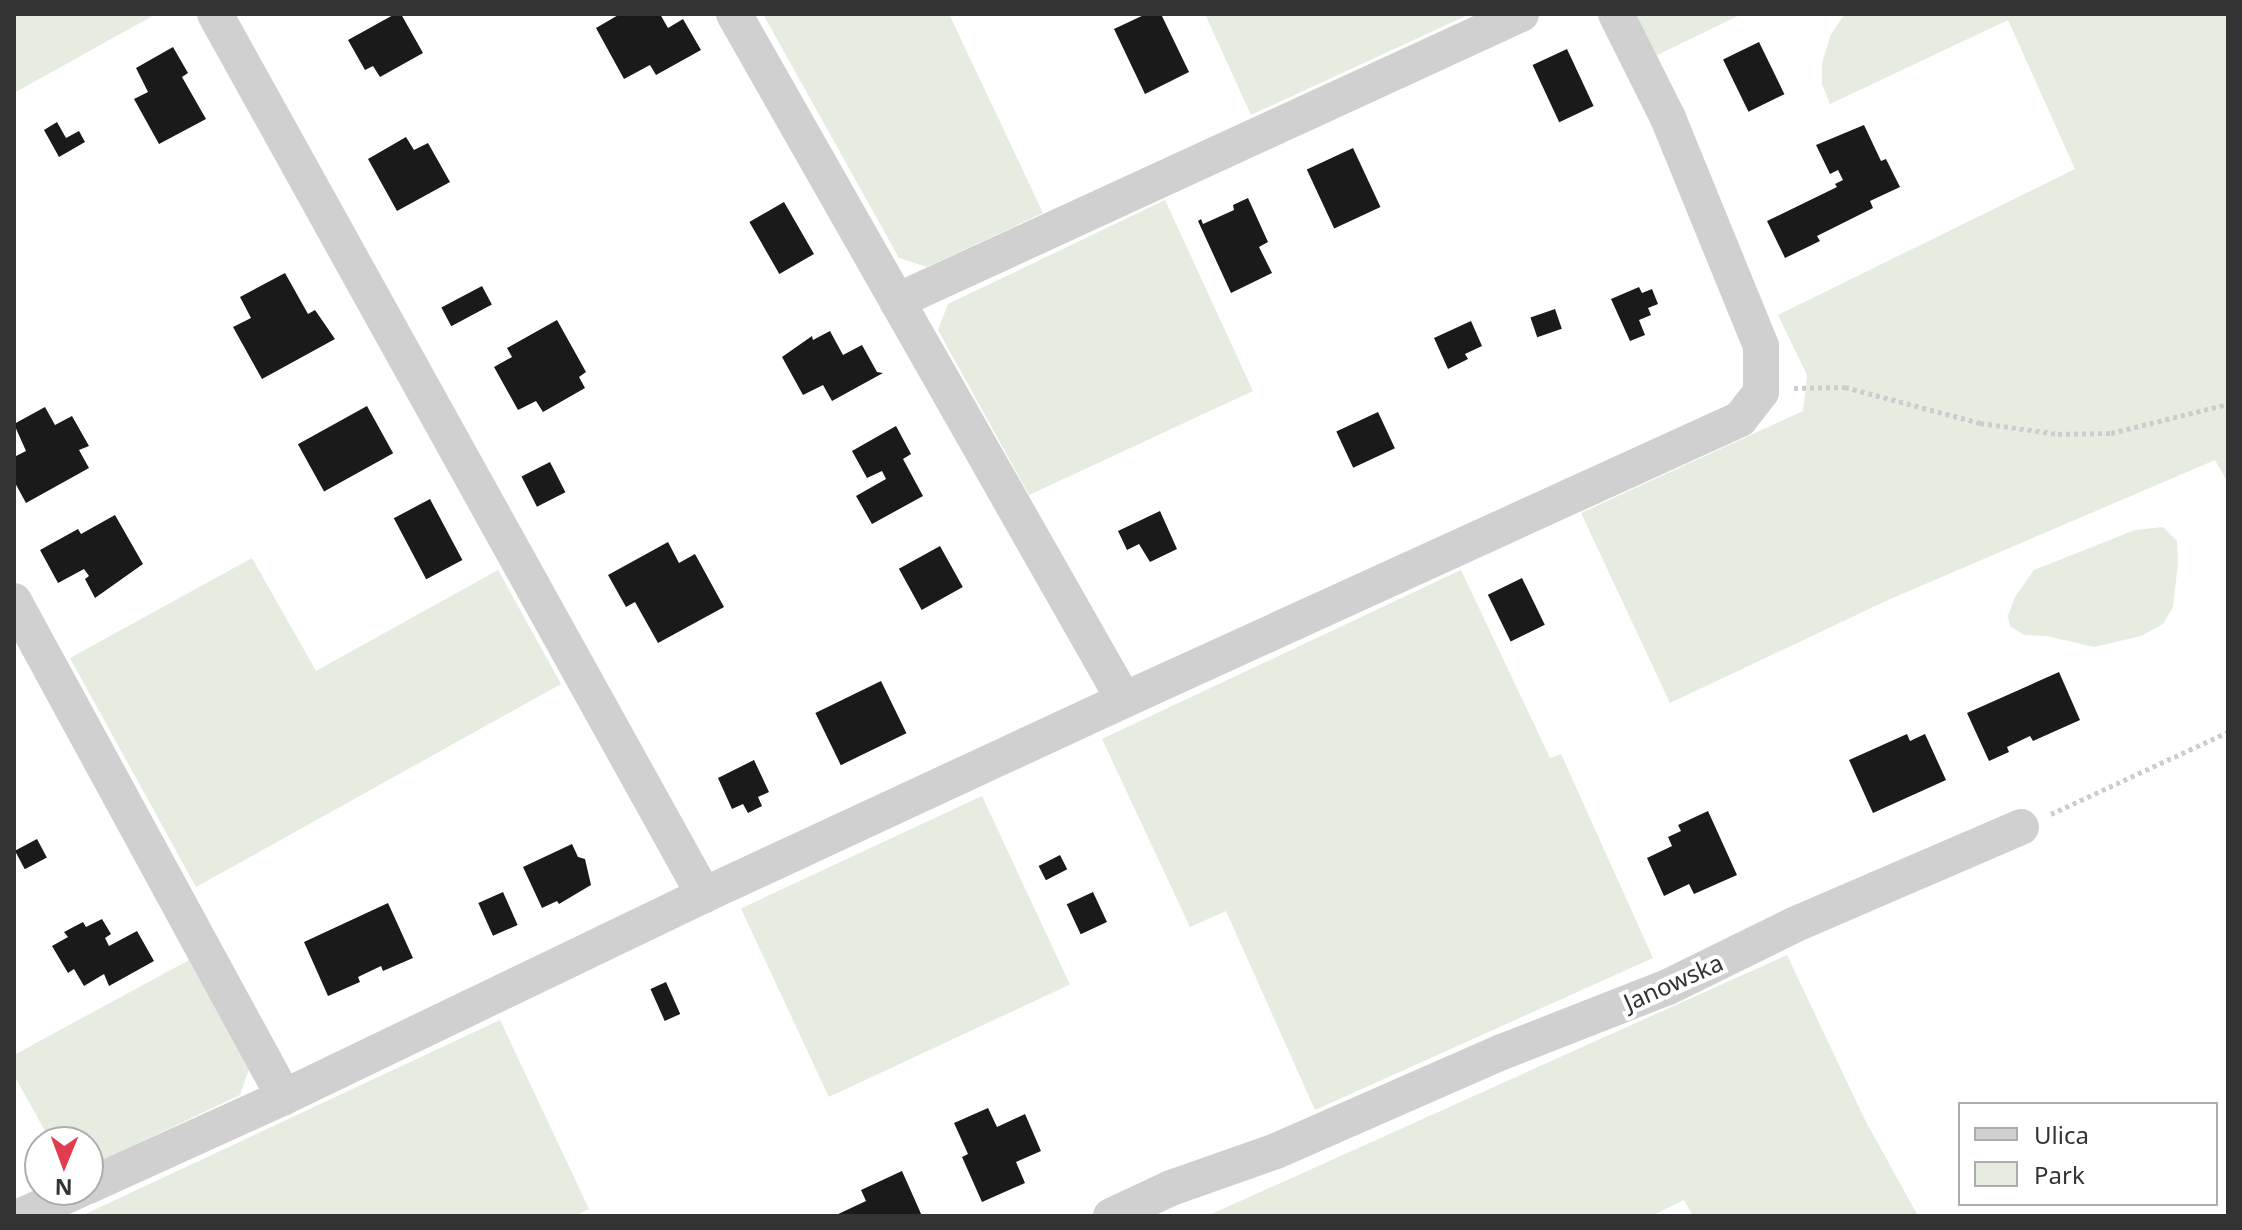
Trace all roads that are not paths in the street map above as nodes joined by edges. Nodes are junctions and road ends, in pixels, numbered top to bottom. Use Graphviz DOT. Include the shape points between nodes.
graph roads {
  1 [pos="215,14"];
  2 [pos="734,14"];
  3 [pos="1521,14"];
  4 [pos="1616,14"];
  5 [pos="897,301"];
  6 [pos="14,601"];
  7 [pos="1124,700"];
  8 [pos="2021,827"];
  9 [pos="704,895"];
  10 [pos="284,1097"];
  11 [pos="104,1179"];
  12 [pos="43,1206"];
  13 [pos="21,1216"];
  14 [pos="1111,1216"];
  1 -- 9 [label="street"];
  2 -- 5 [label="street"];
  3 -- 5 [label="street"];
  4 -- 7 [label="street" via="1668,118 1746,303 1761,346 1761,392 1740,419"];
  5 -- 7 [label="street"];
  6 -- 10 [label="street"];
  7 -- 9 [label="street"];
  8 -- 14 [label="street, Janowska" via="1796,924 1668,987"];
  9 -- 10 [label="street"];
  10 -- 11 [label="street"];
  12 -- 13 [label="street"];
}
